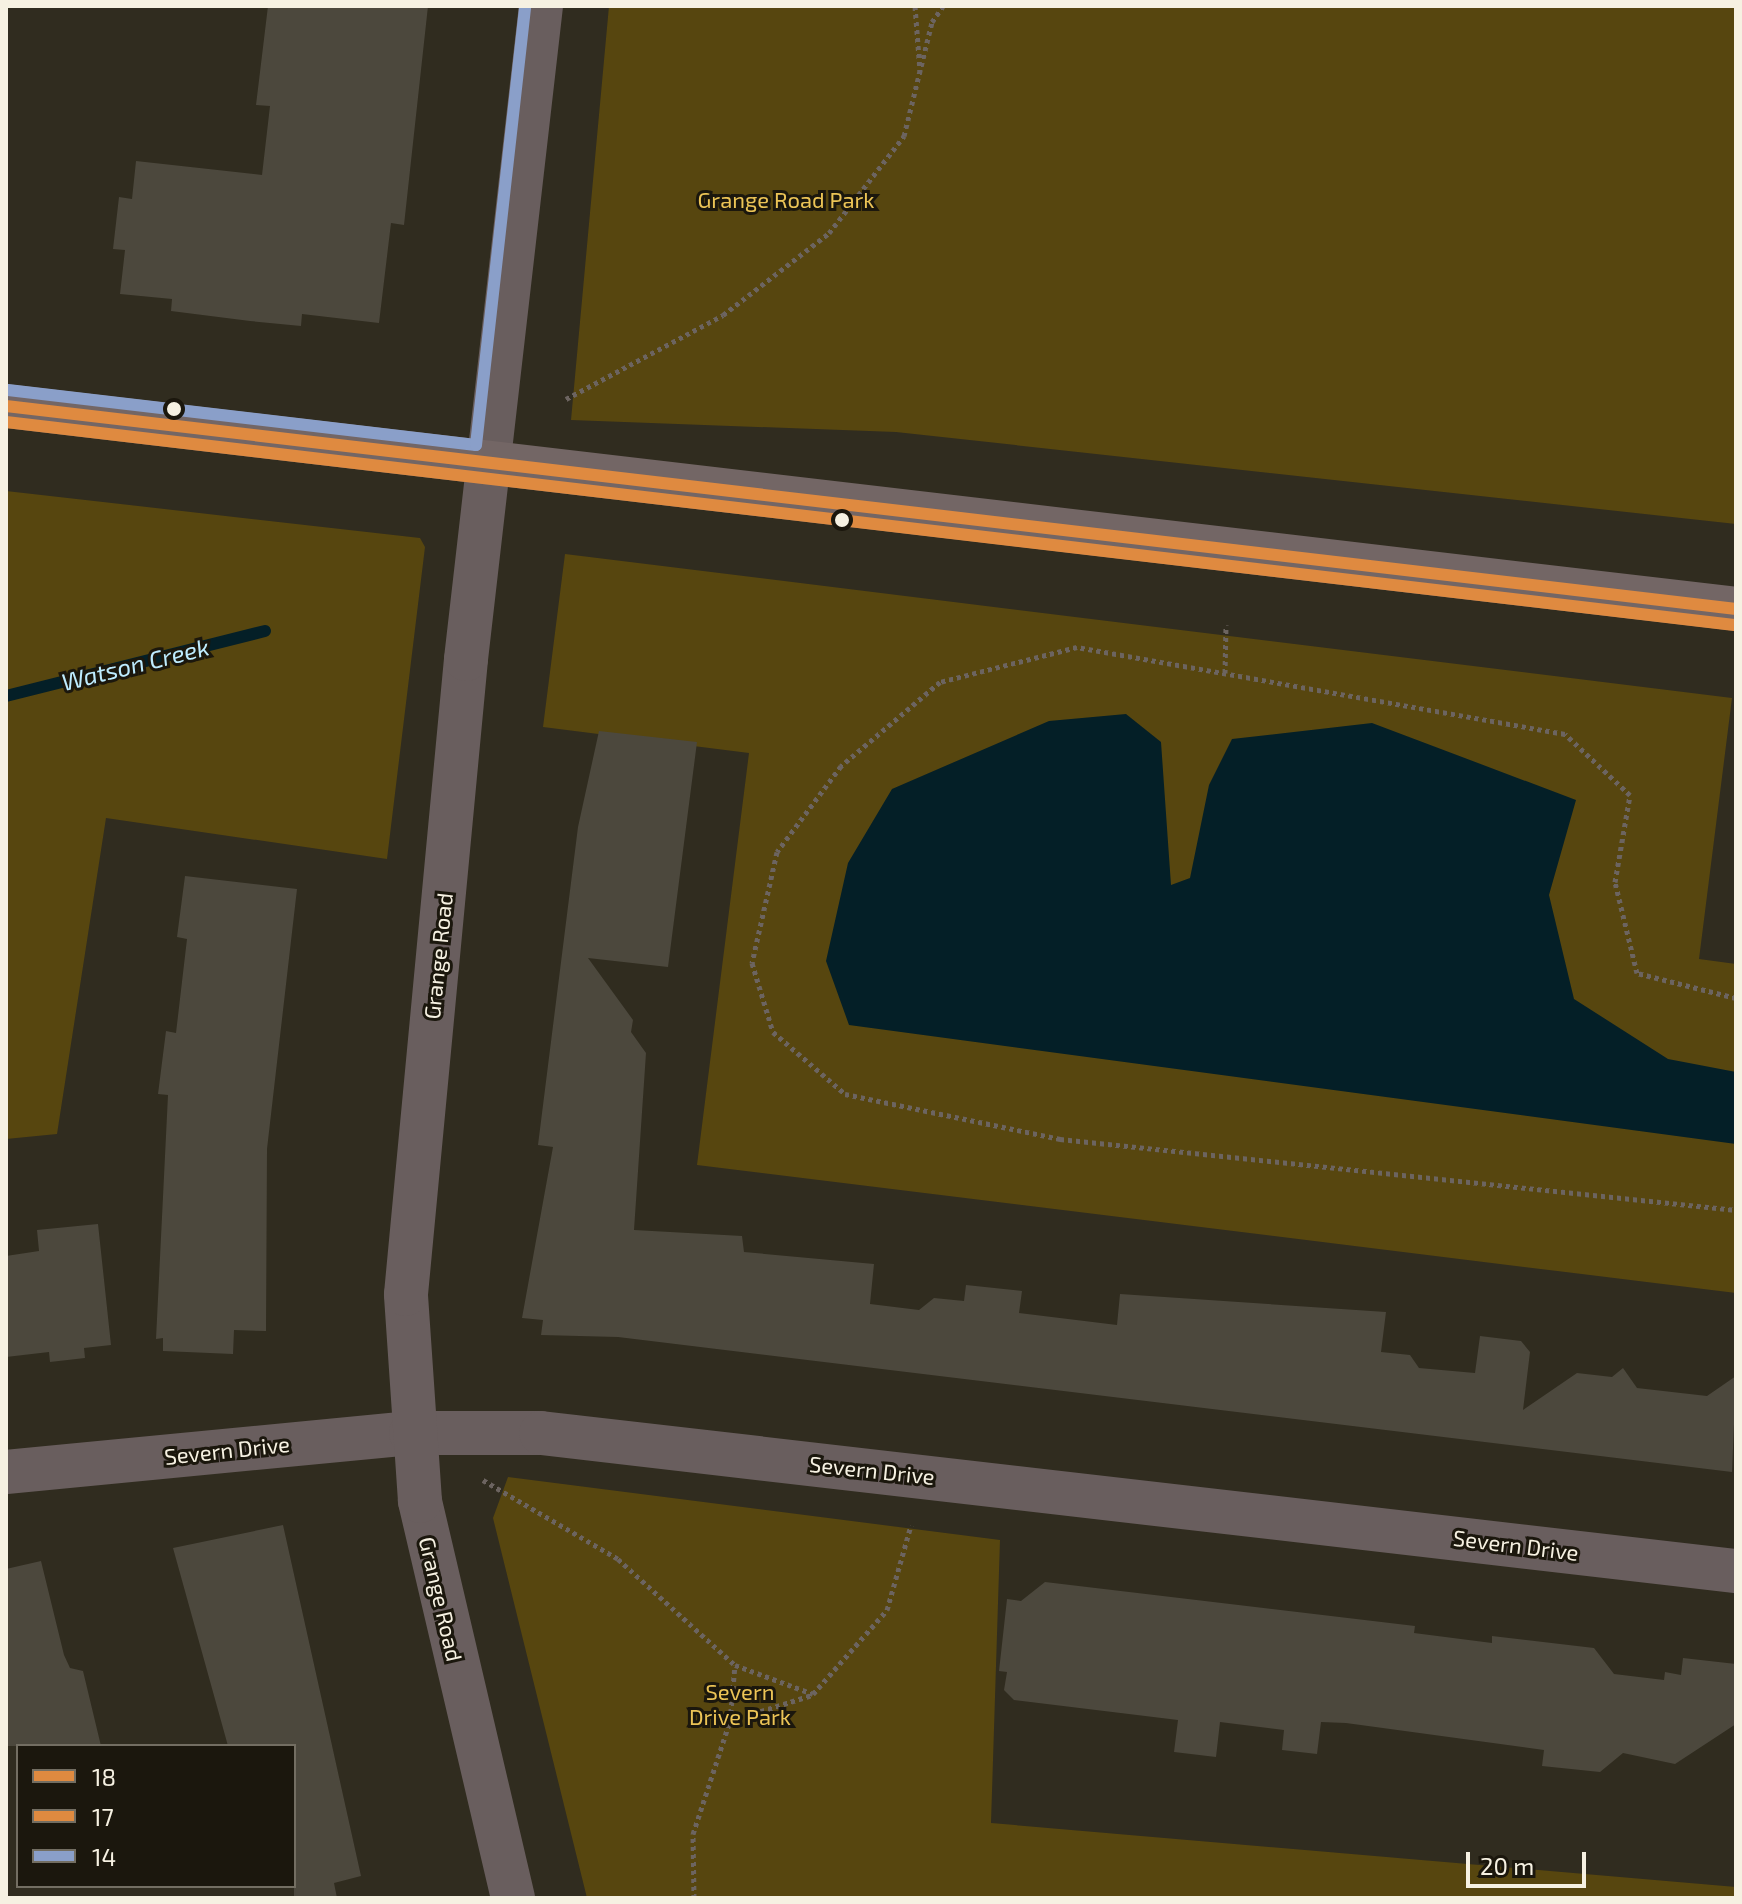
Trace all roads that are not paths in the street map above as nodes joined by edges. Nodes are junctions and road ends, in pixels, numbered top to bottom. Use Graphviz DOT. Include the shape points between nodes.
graph roads {
  1 [pos="541,6"];
  2 [pos="6,406"];
  3 [pos="490,463"];
  4 [pos="1736,609"];
  5 [pos="411,1433"];
  6 [pos="6,1472"];
  7 [pos="1736,1571"];
  8 [pos="513,1898"];
  1 -- 3 [label="street, Grange Road"];
  2 -- 3 [label="main road"];
  3 -- 4 [label="main road"];
  3 -- 5 [label="street, Grange Road" via="409,1235"];
  5 -- 6 [label="street, Severn Drive"];
  5 -- 7 [label="street, Severn Drive" via="556,1435"];
  5 -- 8 [label="street, Grange Road" via="428,1547"];
}
